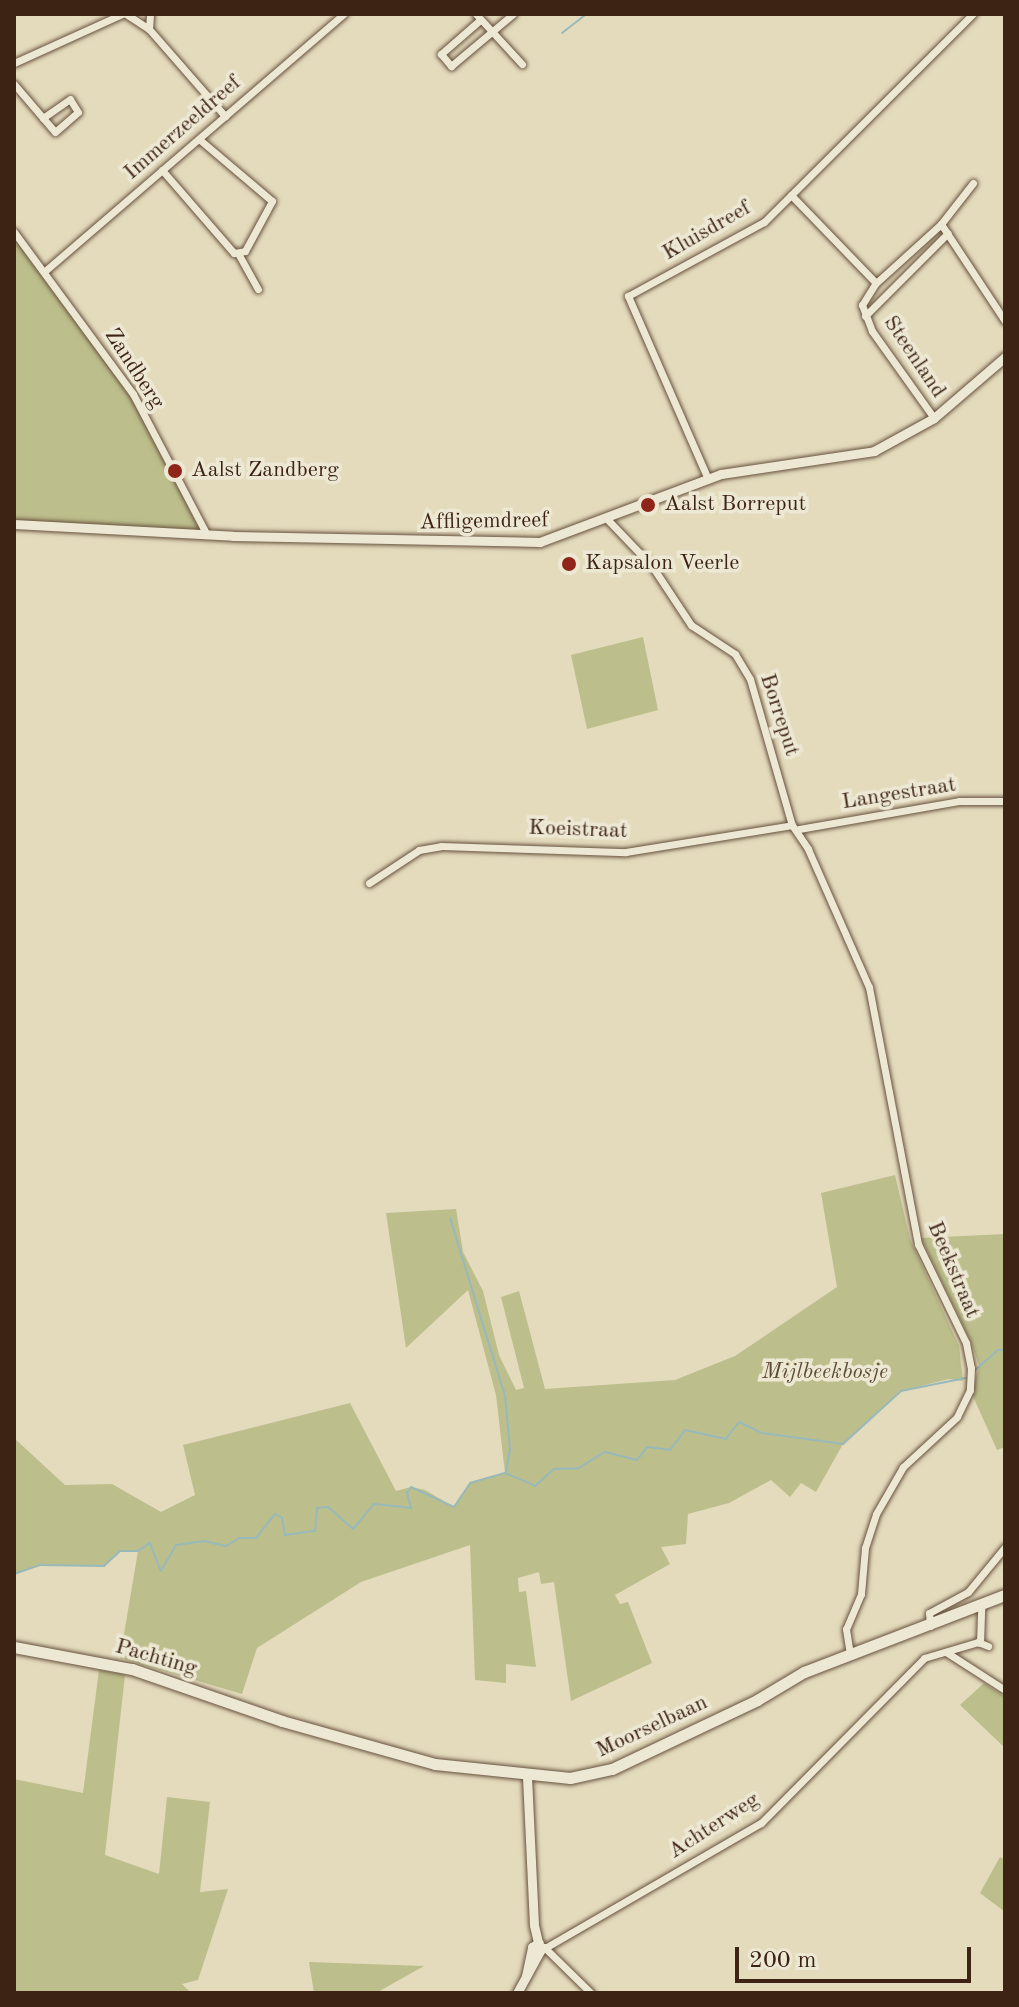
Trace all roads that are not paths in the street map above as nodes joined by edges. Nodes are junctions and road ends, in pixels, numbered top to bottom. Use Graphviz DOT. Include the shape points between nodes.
graph roads {
  1 [pos="124,14"];
  2 [pos="150,14"];
  3 [pos="344,14"];
  4 [pos="513,14"];
  5 [pos="973,14"];
  6 [pos="478,17"];
  7 [pos="149,29"];
  8 [pos="492,32"];
  9 [pos="14,63"];
  10 [pos="522,64"];
  11 [pos="14,84"];
  12 [pos="225,116"];
  13 [pos="43,118"];
  14 [pos="199,139"];
  15 [pos="162,170"];
  16 [pos="973,183"];
  17 [pos="791,195"];
  18 [pos="941,224"];
  19 [pos="14,232"];
  20 [pos="948,233"];
  21 [pos="239,255"];
  22 [pos="46,270"];
  23 [pos="876,283"];
  24 [pos="258,289"];
  25 [pos="865,316"];
  26 [pos="1005,321"];
  27 [pos="1005,357"];
  28 [pos="934,418"];
  29 [pos="708,479"];
  30 [pos="608,520"];
  31 [pos="14,524"];
  32 [pos="207,535"];
  33 [pos="1005,801"];
  34 [pos="796,827"];
  35 [pos="369,883"];
  36 [pos="1005,1547"];
  37 [pos="968,1592"];
  38 [pos="1005,1595"];
  39 [pos="978,1607"];
  40 [pos="930,1626"];
  41 [pos="14,1647"];
  42 [pos="946,1652"];
  43 [pos="850,1654"];
  44 [pos="1005,1690"];
  45 [pos="282,1721"];
  46 [pos="527,1777"];
  47 [pos="542,1945"];
  48 [pos="517,1993"];
  49 [pos="591,1993"];
  1 -- 7 [label="street"];
  1 -- 9 [label="street"];
  2 -- 7 [label="street"];
  3 -- 12 [label="street, Immerzeeldreef"];
  4 -- 8 [label="street"];
  5 -- 17 [label="street, Kluisdreef"];
  6 -- 8 [label="street"];
  6 -- 8 [label="street" via="441,54 451,66"];
  7 -- 12 [label="street"];
  8 -- 10 [label="street"];
  11 -- 13 [label="street"];
  12 -- 14 [label="street, Immerzeeldreef"];
  13 -- 13 [label="street" via="55,132 78,112 70,99"];
  14 -- 15 [label="street, Immerzeeldreef"];
  14 -- 21 [label="street" via="272,201"];
  15 -- 21 [label="street"];
  15 -- 22 [label="street, Immerzeeldreef"];
  16 -- 18 [label="street, Steenland"];
  17 -- 23 [label="street"];
  17 -- 29 [label="street, Kluisdreef" via="764,222 628,296"];
  18 -- 20 [label="street"];
  18 -- 23 [label="street, Steenland"];
  19 -- 22 [label="street, Zandberg"];
  20 -- 25 [label="street, Steenland"];
  20 -- 26 [label="street"];
  21 -- 24 [label="street"];
  22 -- 32 [label="street, Zandberg" via="133,394"];
  23 -- 25 [label="street, Steenland" via="864,296"];
  25 -- 28 [label="street, Steenland"];
  27 -- 28 [label="street, Affligemdreef"];
  28 -- 29 [label="street, Affligemdreef" via="905,437 850,459"];
  29 -- 30 [label="street, Affligemdreef"];
  30 -- 32 [label="street, Affligemdreef" via="540,542"];
  30 -- 34 [label="street, Borreput" via="652,566 691,625 735,654 763,713"];
  31 -- 32 [label="street, Affligemdreef"];
  33 -- 34 [label="street, Langestraat" via="959,801"];
  34 -- 35 [label="street, Koeistraat" via="626,852 441,846 419,850"];
  34 -- 43 [label="street, Beekstraat" via="869,987 918,1244 966,1343 973,1379 957,1417 903,1467 876,1514 865,1548 861,1594 845,1633"];
  36 -- 37 [label="street, Moorselbaan"];
  37 -- 39 [label="street"];
  37 -- 40 [label="street, Moorselbaan" via="929,1613"];
  38 -- 39 [label="main road, Moorselbaan"];
  39 -- 40 [label="main road, Moorselbaan"];
  39 -- 42 [label="street" via="984,1644"];
  40 -- 43 [label="main road, Moorselbaan"];
  41 -- 45 [label="main road, Pachting" via="132,1669"];
  42 -- 44 [label="street"];
  42 -- 47 [label="street, Achterweg" via="917,1663 761,1823"];
  43 -- 46 [label="main road, Moorselbaan" via="612,1769 570,1778"];
  45 -- 46 [label="main road, Moorselbaan" via="435,1764"];
  46 -- 47 [label="street" via="534,1925"];
  47 -- 48 [label="street" via="532,1947"];
  47 -- 49 [label="street"];
}
